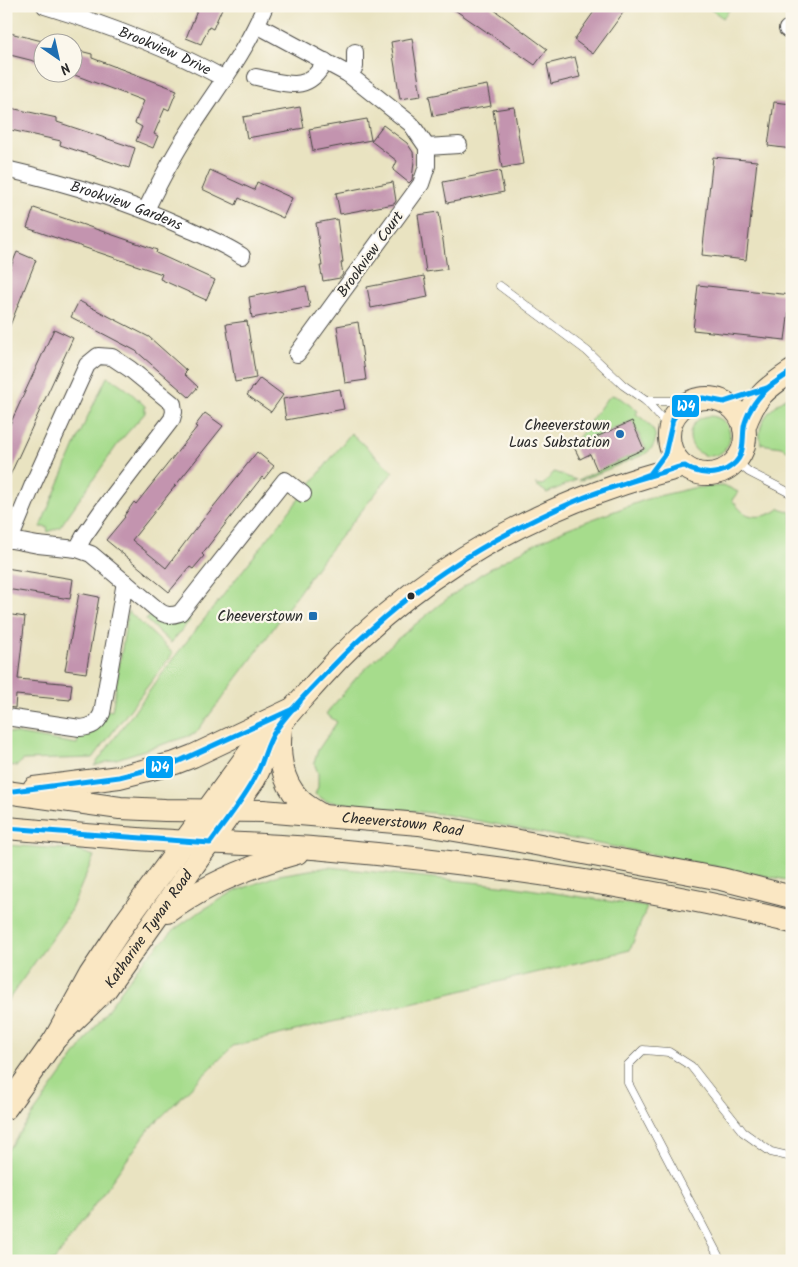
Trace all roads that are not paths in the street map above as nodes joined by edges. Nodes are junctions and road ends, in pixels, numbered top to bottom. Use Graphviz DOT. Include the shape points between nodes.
graph roads {
  1 [pos="45,6"];
  2 [pos="265,6"];
  3 [pos="257,25"];
  4 [pos="355,52"];
  5 [pos="325,61"];
  6 [pos="348,74"];
  7 [pos="256,77"];
  8 [pos="225,79"];
  9 [pos="459,145"];
  10 [pos="427,147"];
  11 [pos="6,169"];
  12 [pos="146,210"];
  13 [pos="242,256"];
  14 [pos="500,286"];
  15 [pos="297,354"];
  16 [pos="792,371"];
  17 [pos="767,388"];
  18 [pos="646,401"];
  19 [pos="692,401"];
  20 [pos="724,402"];
  21 [pos="744,428"];
  22 [pos="670,432"];
  23 [pos="736,462"];
  24 [pos="684,466"];
  25 [pos="650,474"];
  26 [pos="303,494"];
  27 [pos="792,494"];
  28 [pos="8,539"];
  29 [pos="77,549"];
  30 [pos="124,582"];
  31 [pos="6,717"];
  32 [pos="283,722"];
  33 [pos="7,792"];
  34 [pos="206,810"];
  35 [pos="234,810"];
  36 [pos="323,816"];
  37 [pos="6,828"];
  38 [pos="184,841"];
  39 [pos="210,843"];
  40 [pos="312,848"];
  41 [pos="792,896"];
  42 [pos="792,922"];
  43 [pos="152,923"];
  44 [pos="54,1039"];
  45 [pos="6,1108"];
  46 [pos="792,1157"];
  47 [pos="721,1261"];
  1 -- 8 [label="street, Brookview Drive" via="86,18 166,50"];
  2 -- 3 [label="street, Brookview Drive"];
  3 -- 5 [label="street"];
  3 -- 8 [label="street, Brookview Drive"];
  4 -- 6 [label="street" via="355,66"];
  5 -- 6 [label="street"];
  5 -- 7 [label="street" via="315,77 303,84"];
  6 -- 10 [label="street" via="411,124"];
  8 -- 12 [label="street, Brookview Drive" via="158,183"];
  9 -- 10 [label="street"];
  10 -- 15 [label="street, Brookview Court" via="427,166 421,184"];
  11 -- 12 [label="street, Brookview Gardens" via="68,184"];
  12 -- 13 [label="street, Brookview Gardens"];
  14 -- 18 [label="lane" via="587,351 624,386"];
  16 -- 17 [label="main road"];
  17 -- 20 [label="main road"];
  17 -- 21 [label="main road" via="752,406"];
  18 -- 19 [label="lane"];
  18 -- 22 [label="lane"];
  19 -- 20 [label="main road" via="708,398"];
  19 -- 22 [label="main road" via="673,419"];
  20 -- 21 [label="main road" via="737,413"];
  21 -- 23 [label="main road" via="745,440"];
  22 -- 24 [label="main road" via="671,448"];
  22 -- 25 [label="main road" via="665,454"];
  23 -- 24 [label="main road" via="721,471 705,474"];
  23 -- 27 [label="lane"];
  24 -- 25 [label="main road"];
  25 -- 32 [label="main road" via="544,514 462,557 352,645"];
  26 -- 30 [label="street" via="285,480 180,613 164,615"];
  28 -- 29 [label="street"];
  28 -- 29 [label="street" via="87,365 98,356 112,357 173,404 174,412"];
  29 -- 30 [label="street" via="91,554"];
  30 -- 31 [label="street" via="98,722 90,728 80,728"];
  32 -- 33 [label="main road" via="175,763 119,777"];
  32 -- 34 [label="main road, Katharine Tynan Road" via="249,753"];
  32 -- 35 [label="main road, Katharine Tynan Road" via="260,770"];
  32 -- 36 [label="main road" via="280,758 286,780 300,800"];
  33 -- 34 [label="main road, Cheeverstown Road" via="120,808"];
  34 -- 35 [label="main road, Cheeverstown Road"];
  34 -- 38 [label="main road, Katharine Tynan Road"];
  35 -- 36 [label="main road, Cheeverstown Road"];
  35 -- 39 [label="main road, Katharine Tynan Road"];
  36 -- 41 [label="main road, Cheeverstown Road" via="419,824 514,840 721,879"];
  37 -- 38 [label="main road, Cheeverstown Road"];
  38 -- 39 [label="main road, Cheeverstown Road"];
  38 -- 44 [label="main road, Katharine Tynan Road" via="90,975"];
  39 -- 40 [label="main road, Cheeverstown Road"];
  39 -- 43 [label="main road, Katharine Tynan Road"];
  40 -- 42 [label="main road, Cheeverstown Road" via="601,882"];
  40 -- 43 [label="main road" via="227,877"];
  43 -- 44 [label="main road, Katharine Tynan Road" via="106,989"];
  44 -- 45 [label="main road, Katharine Tynan Road"];
  46 -- 47 [label="lane" via="771,1152 743,1132 691,1066 668,1052 643,1050 628,1065 628,1083"];
}
